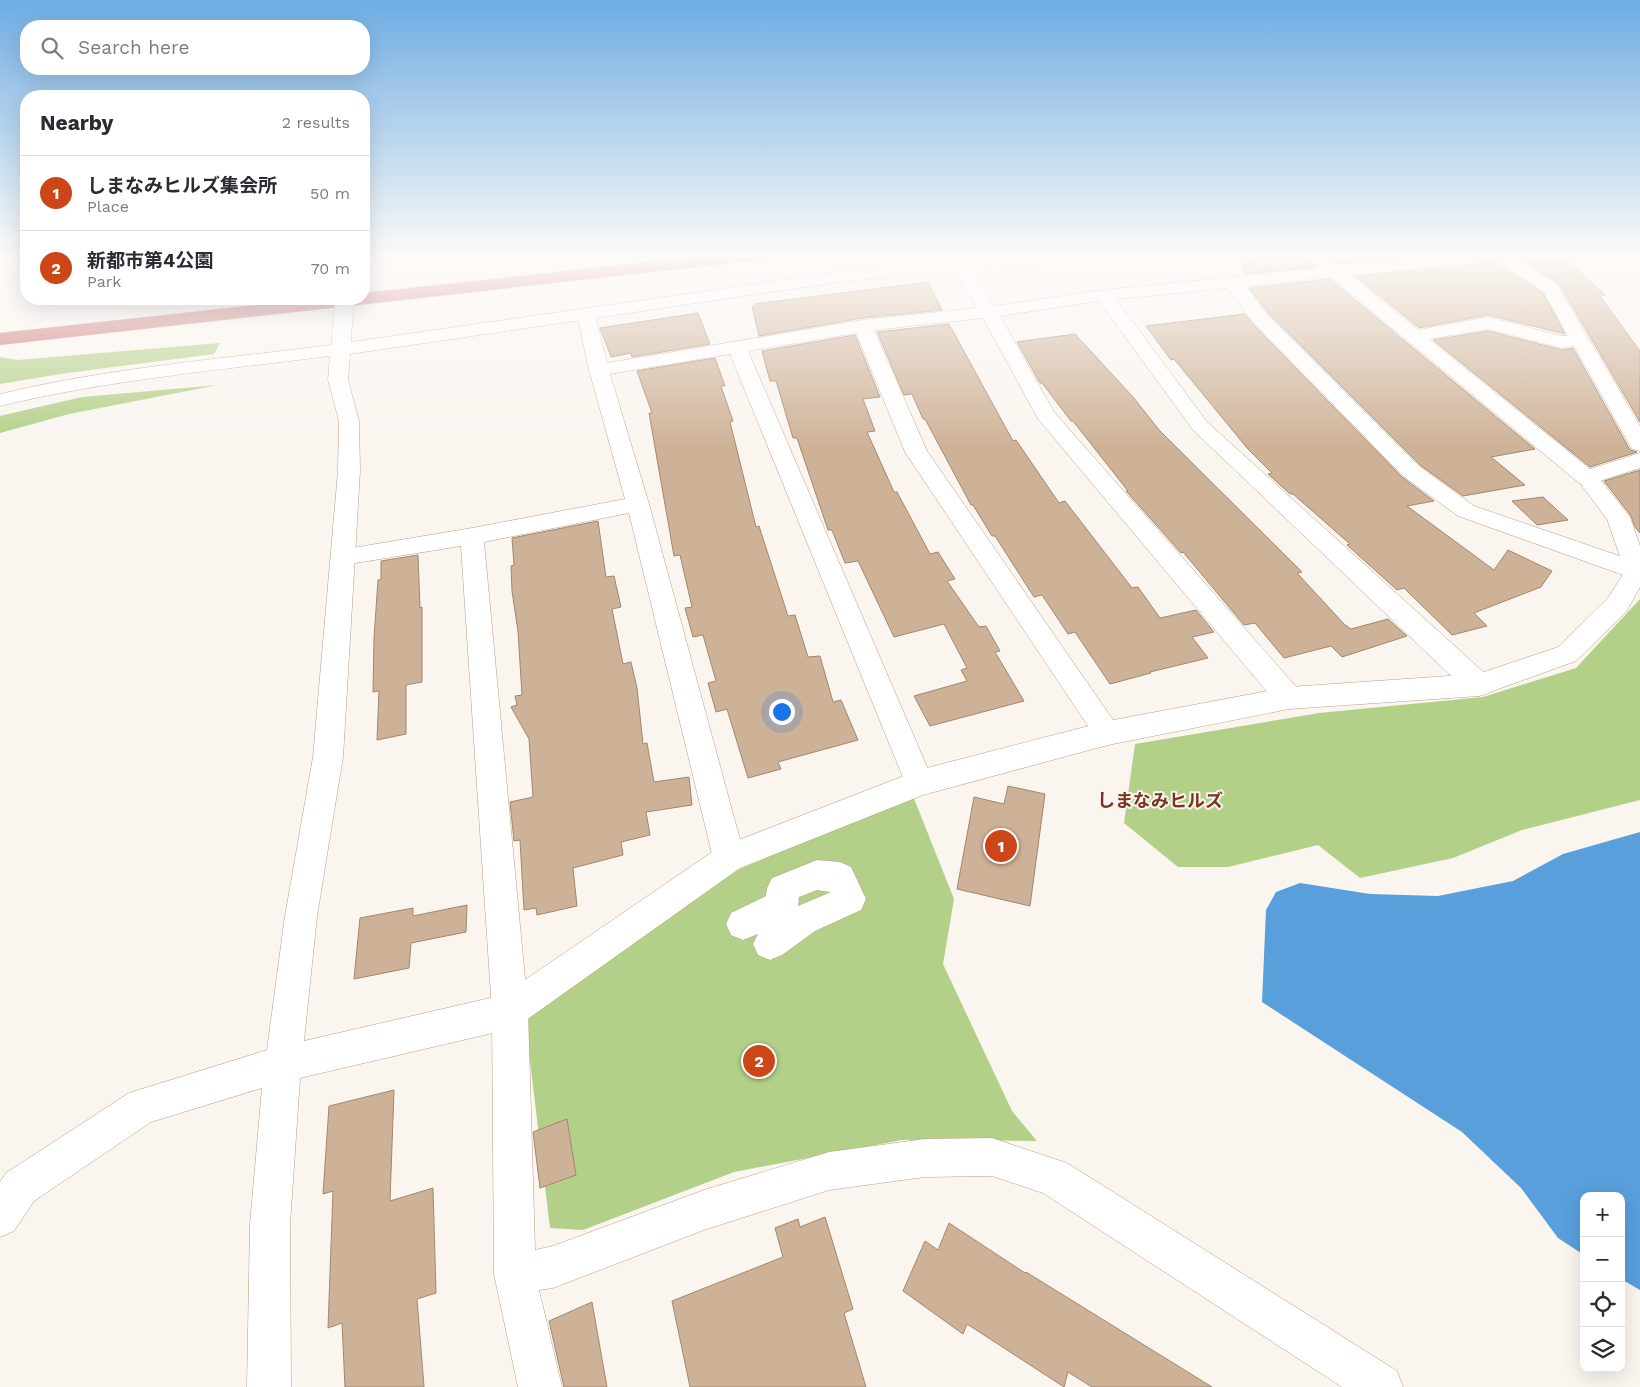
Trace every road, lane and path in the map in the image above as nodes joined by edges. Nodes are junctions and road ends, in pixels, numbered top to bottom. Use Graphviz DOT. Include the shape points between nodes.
graph roads {
  1 [pos="181,319"];
  2 [pos="344,319"];
  3 [pos="542,319"];
  4 [pos="587,319"];
  5 [pos="929,319"];
  6 [pos="994,319"];
  7 [pos="1122,319"];
  8 [pos="1262,319"];
  9 [pos="1394,319"];
  10 [pos="1568,319"];
  11 [pos="863,326"];
  12 [pos="1416,336"];
  13 [pos="0,339"];
  14 [pos="342,340"];
  15 [pos="1580,340"];
  16 [pos="736,346"];
  17 [pos="599,370"];
  18 [pos="0,400"];
  19 [pos="1640,444"];
  20 [pos="1640,460"];
  21 [pos="1587,478"];
  22 [pos="638,504"];
  23 [pos="472,536"];
  24 [pos="343,557"];
  25 [pos="1637,571"];
  26 [pos="1479,685"];
  27 [pos="1288,698"];
  28 [pos="1108,732"];
  29 [pos="919,784"];
  30 [pos="729,858"];
  31 [pos="743,924"];
  32 [pos="770,944"];
  33 [pos="510,1011"];
  34 [pos="283,1064"];
  35 [pos="0,1217"];
  36 [pos="515,1274"];
  37 [pos="269,1387"];
  38 [pos="540,1387"];
  39 [pos="1380,1387"];
  1 -- 13 [label="highway"];
  2 -- 14 [label="street, bridge"];
  3 -- 14 [label="street"];
  4 -- 17 [label="street"];
  5 -- 11 [label="street"];
  6 -- 27 [label="street" via="1045,415"];
  7 -- 26 [label="street" via="1200,426"];
  8 -- 25 [label="street" via="1411,471 1466,511"];
  9 -- 12 [label="street"];
  10 -- 15 [label="street"];
  11 -- 16 [label="street"];
  11 -- 28 [label="street" via="916,452"];
  12 -- 15 [label="street" via="1488,324 1562,342"];
  12 -- 21 [label="street"];
  14 -- 18 [label="street"];
  14 -- 24 [label="street" via="338,380 349,421"];
  15 -- 19 [label="street"];
  16 -- 17 [label="street"];
  16 -- 29 [label="street"];
  17 -- 22 [label="street"];
  20 -- 21 [label="street"];
  21 -- 25 [label="street" via="1618,517"];
  22 -- 23 [label="street"];
  22 -- 30 [label="street"];
  23 -- 24 [label="street"];
  23 -- 33 [label="street"];
  24 -- 34 [label="street" via="328,757 302,916"];
  25 -- 26 [label="street" via="1617,605 1568,654"];
  26 -- 27 [label="street"];
  27 -- 28 [label="street"];
  28 -- 29 [label="street"];
  29 -- 30 [label="street"];
  30 -- 33 [label="street"];
  31 -- 32 [label="street" via="782,905 783,888 817,875 840,877 850,899 803,920"];
  33 -- 34 [label="street"];
  33 -- 36 [label="street"];
  34 -- 35 [label="street" via="142,1106 20,1187"];
  34 -- 37 [label="street" via="270,1224"];
  36 -- 38 [label="street"];
  36 -- 39 [label="street" via="553,1268 704,1210 829,1171 925,1158 992,1157 1053,1177"];
}
